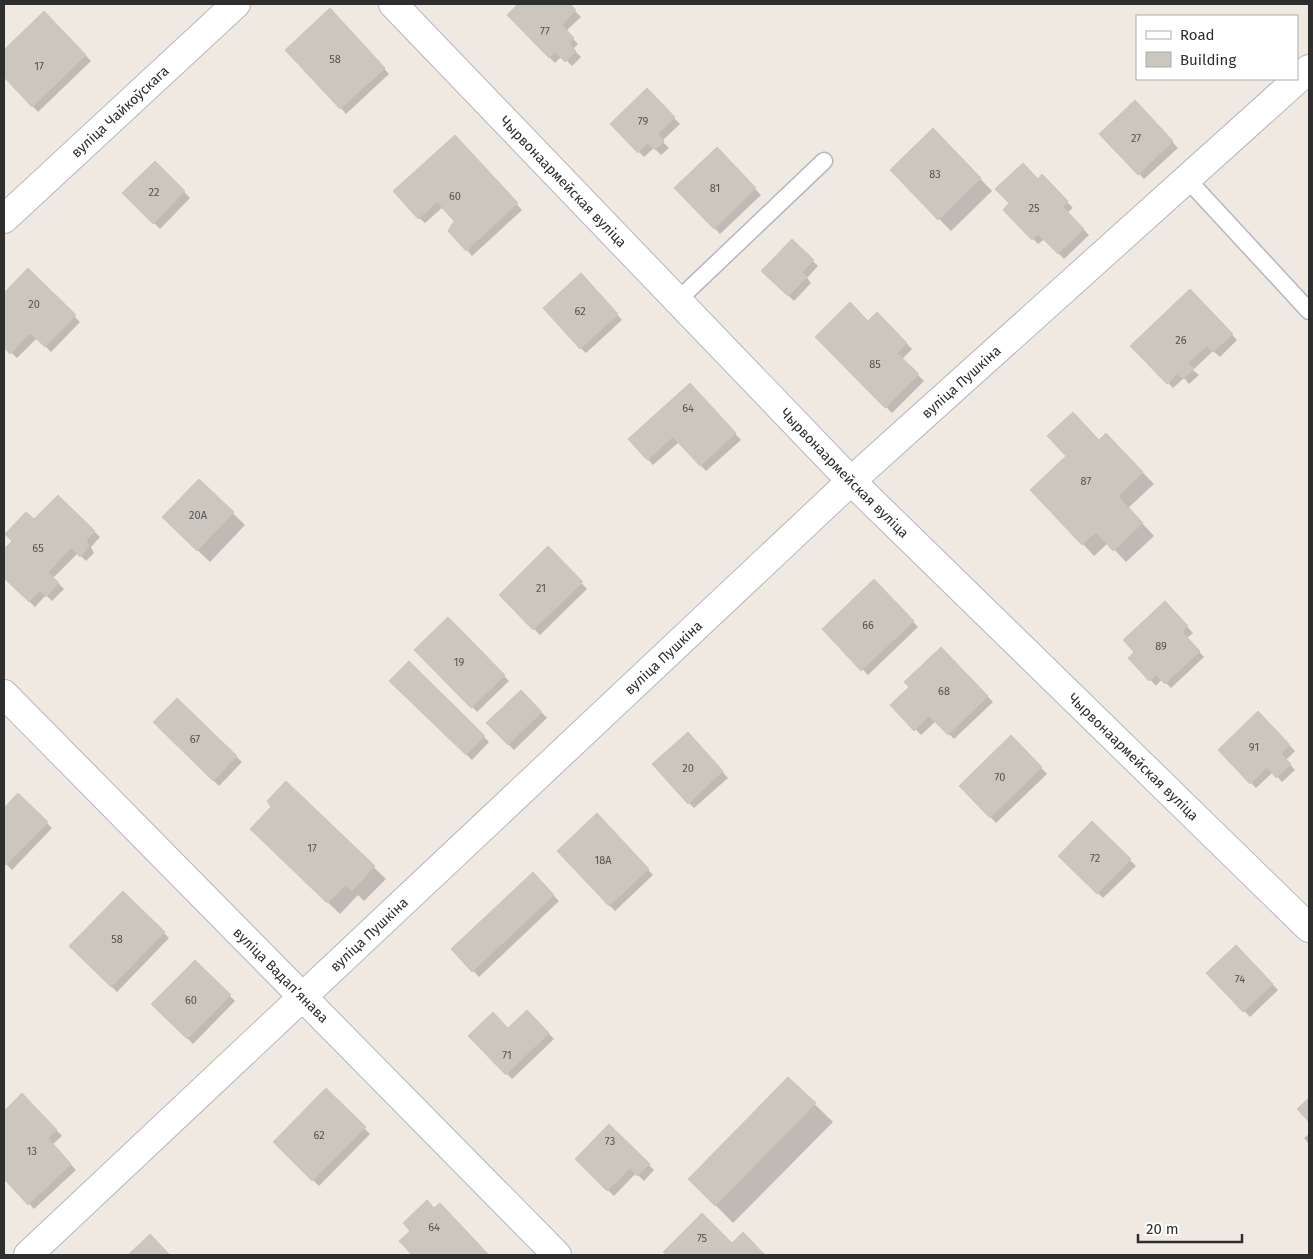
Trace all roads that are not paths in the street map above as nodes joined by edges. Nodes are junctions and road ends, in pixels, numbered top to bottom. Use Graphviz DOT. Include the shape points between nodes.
graph roads {
  1 [pos="236,4"];
  2 [pos="393,4"];
  3 [pos="1309,69"];
  4 [pos="1298,79"];
  5 [pos="1297,80"];
  6 [pos="824,161"];
  7 [pos="1187,179"];
  8 [pos="4,219"];
  9 [pos="678,300"];
  10 [pos="1309,311"];
  11 [pos="851,481"];
  12 [pos="4,694"];
  13 [pos="1309,928"];
  14 [pos="304,998"];
  15 [pos="28,1255"];
  16 [pos="557,1255"];
  1 -- 8 [label="street, вуліца Чайкоўскага"];
  2 -- 9 [label="street, Чырвонаармейская вуліца"];
  3 -- 4 [label="street, вуліца Пушкіна"];
  5 -- 7 [label="street, вуліца Пушкіна"];
  6 -- 9 [label="lane"];
  7 -- 10 [label="lane"];
  7 -- 11 [label="street, вуліца Пушкіна"];
  9 -- 11 [label="street, Чырвонаармейская вуліца"];
  11 -- 13 [label="street, Чырвонаармейская вуліца"];
  11 -- 14 [label="street, вуліца Пушкіна"];
  12 -- 14 [label="street, вуліца Вадапʼянава"];
  14 -- 15 [label="street, вуліца Пушкіна"];
  14 -- 16 [label="street, вуліца Вадапʼянава"];
}
